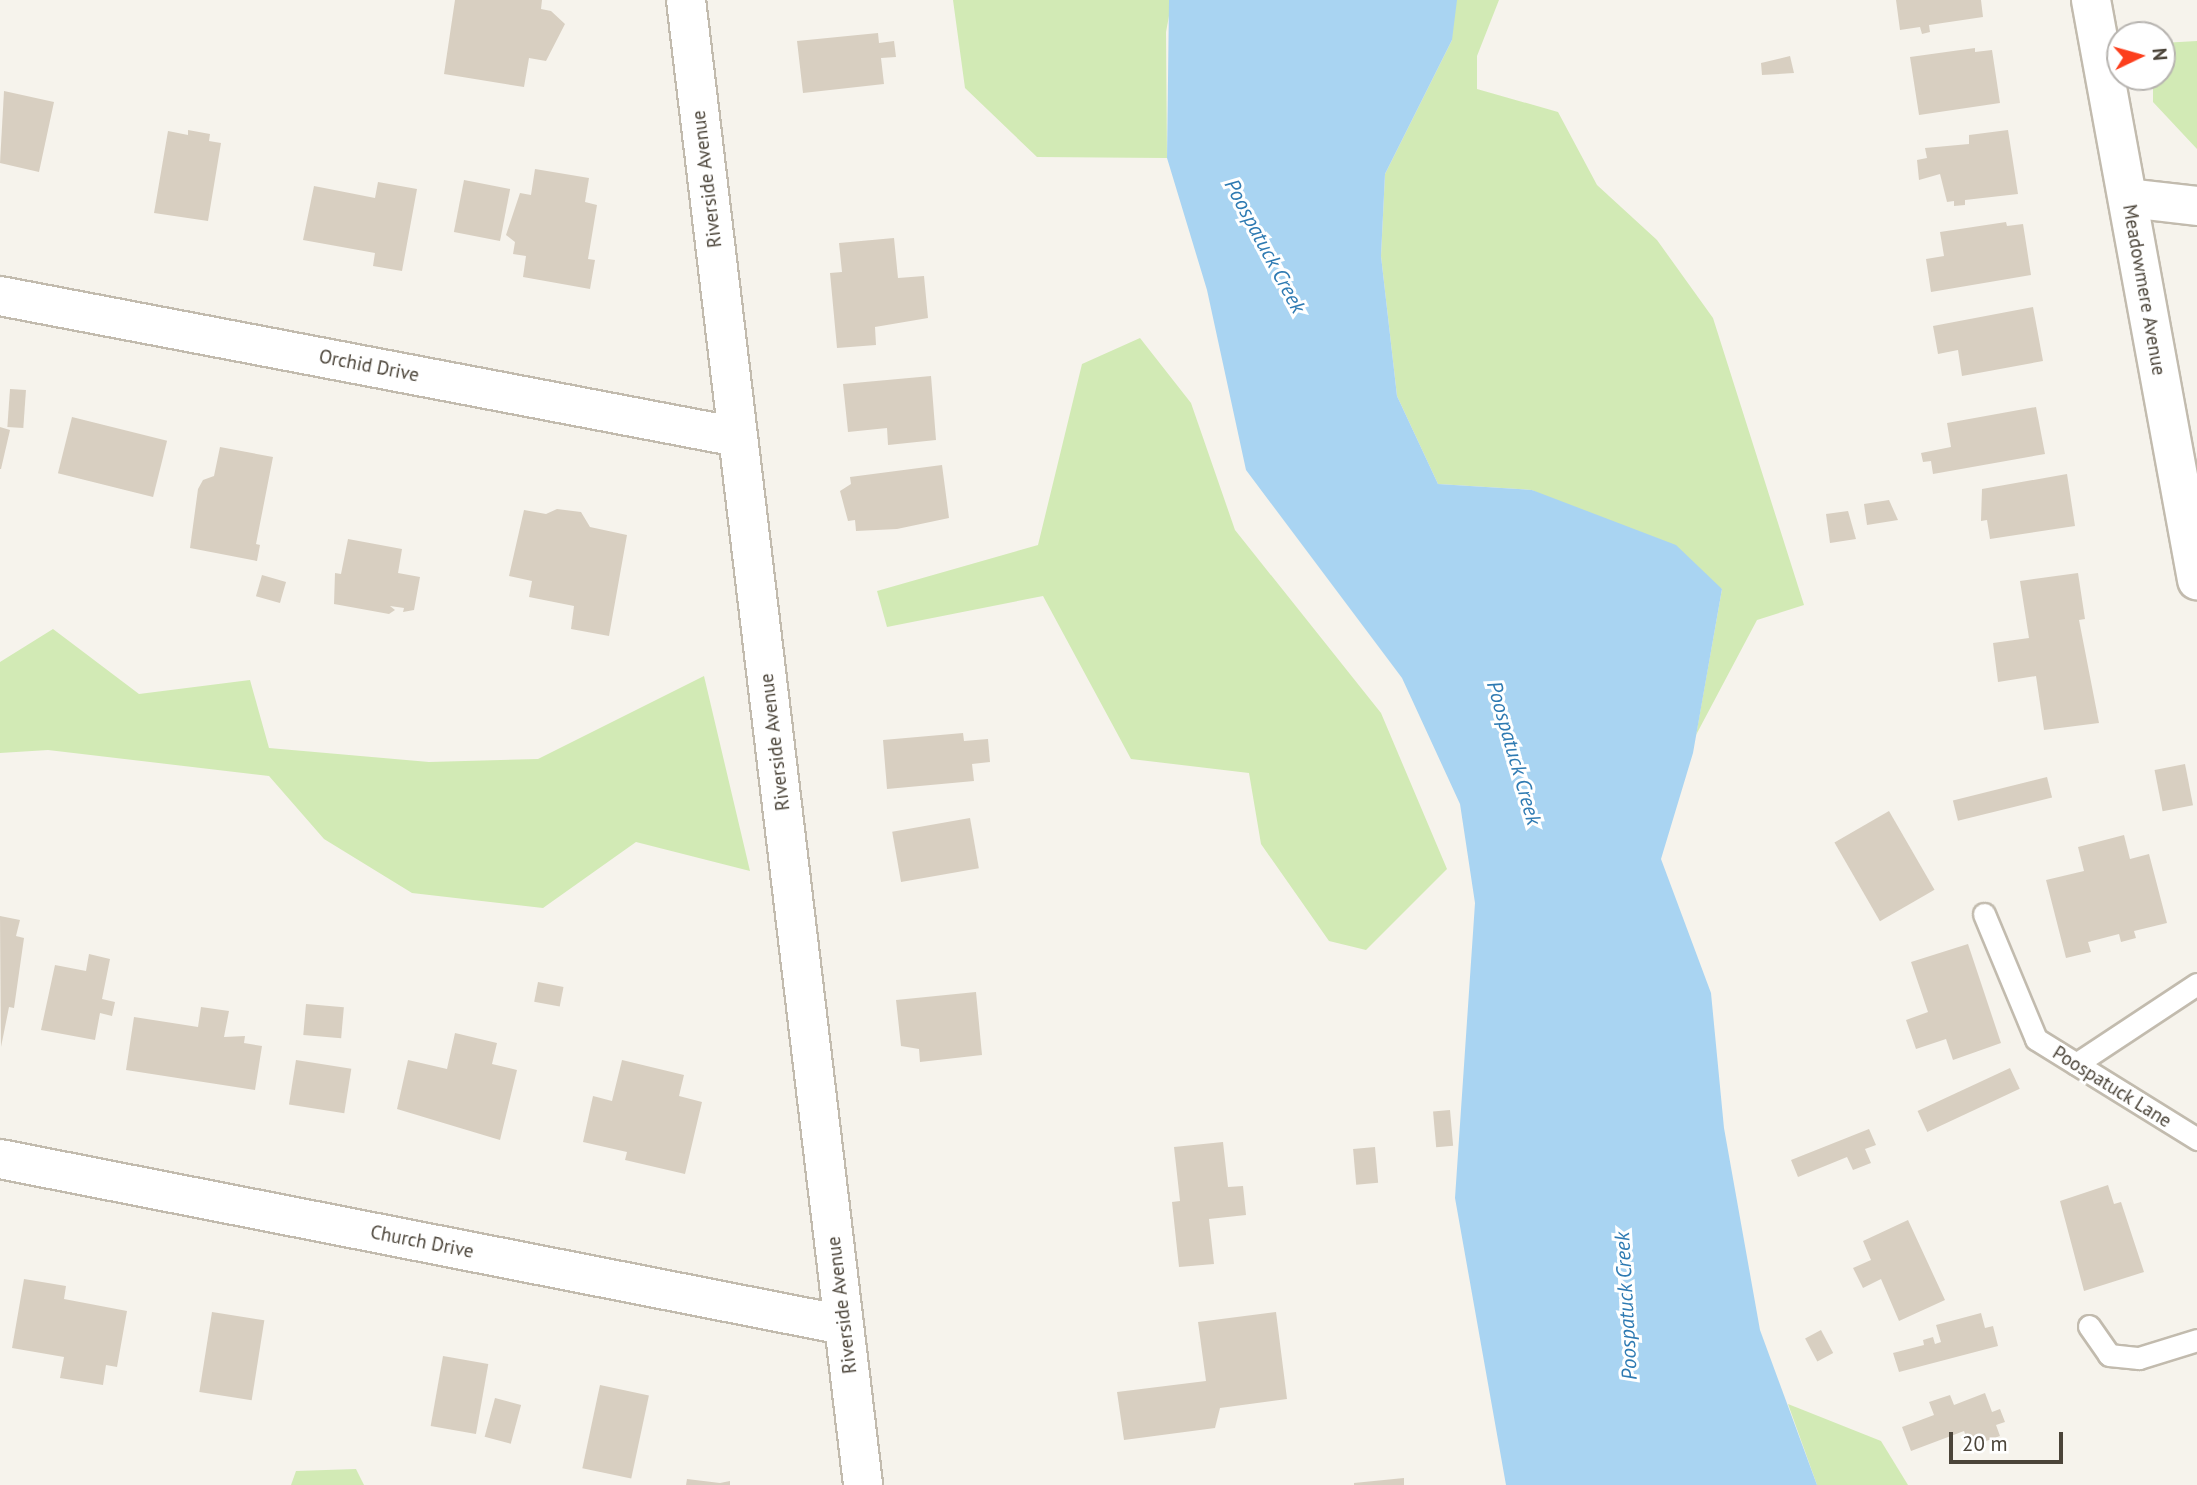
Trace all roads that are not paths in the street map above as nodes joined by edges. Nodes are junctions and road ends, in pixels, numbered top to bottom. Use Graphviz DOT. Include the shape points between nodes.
graph roads {
  1 [pos="686,0"];
  2 [pos="2091,0"];
  3 [pos="2127,198"];
  4 [pos="2197,206"];
  5 [pos="0,296"];
  6 [pos="738,437"];
  7 [pos="2197,580"];
  8 [pos="1984,914"];
  9 [pos="2196,983"];
  10 [pos="2076,1064"];
  11 [pos="2197,1139"];
  12 [pos="0,1159"];
  13 [pos="844,1325"];
  14 [pos="2089,1326"];
  15 [pos="2197,1340"];
  16 [pos="863,1485"];
  1 -- 6 [label="street, Riverside Avenue"];
  2 -- 3 [label="street, Meadowmere Avenue"];
  3 -- 4 [label="street"];
  3 -- 7 [label="street, Meadowmere Avenue"];
  5 -- 6 [label="street, Orchid Drive"];
  6 -- 13 [label="street, Riverside Avenue"];
  8 -- 10 [label="lane, Poospatuck Lane" via="2036,1040"];
  9 -- 10 [label="lane"];
  10 -- 11 [label="lane, Poospatuck Lane"];
  12 -- 13 [label="street, Church Drive"];
  13 -- 16 [label="street, Riverside Avenue"];
  14 -- 15 [label="lane" via="2109,1355 2139,1358"];
}
